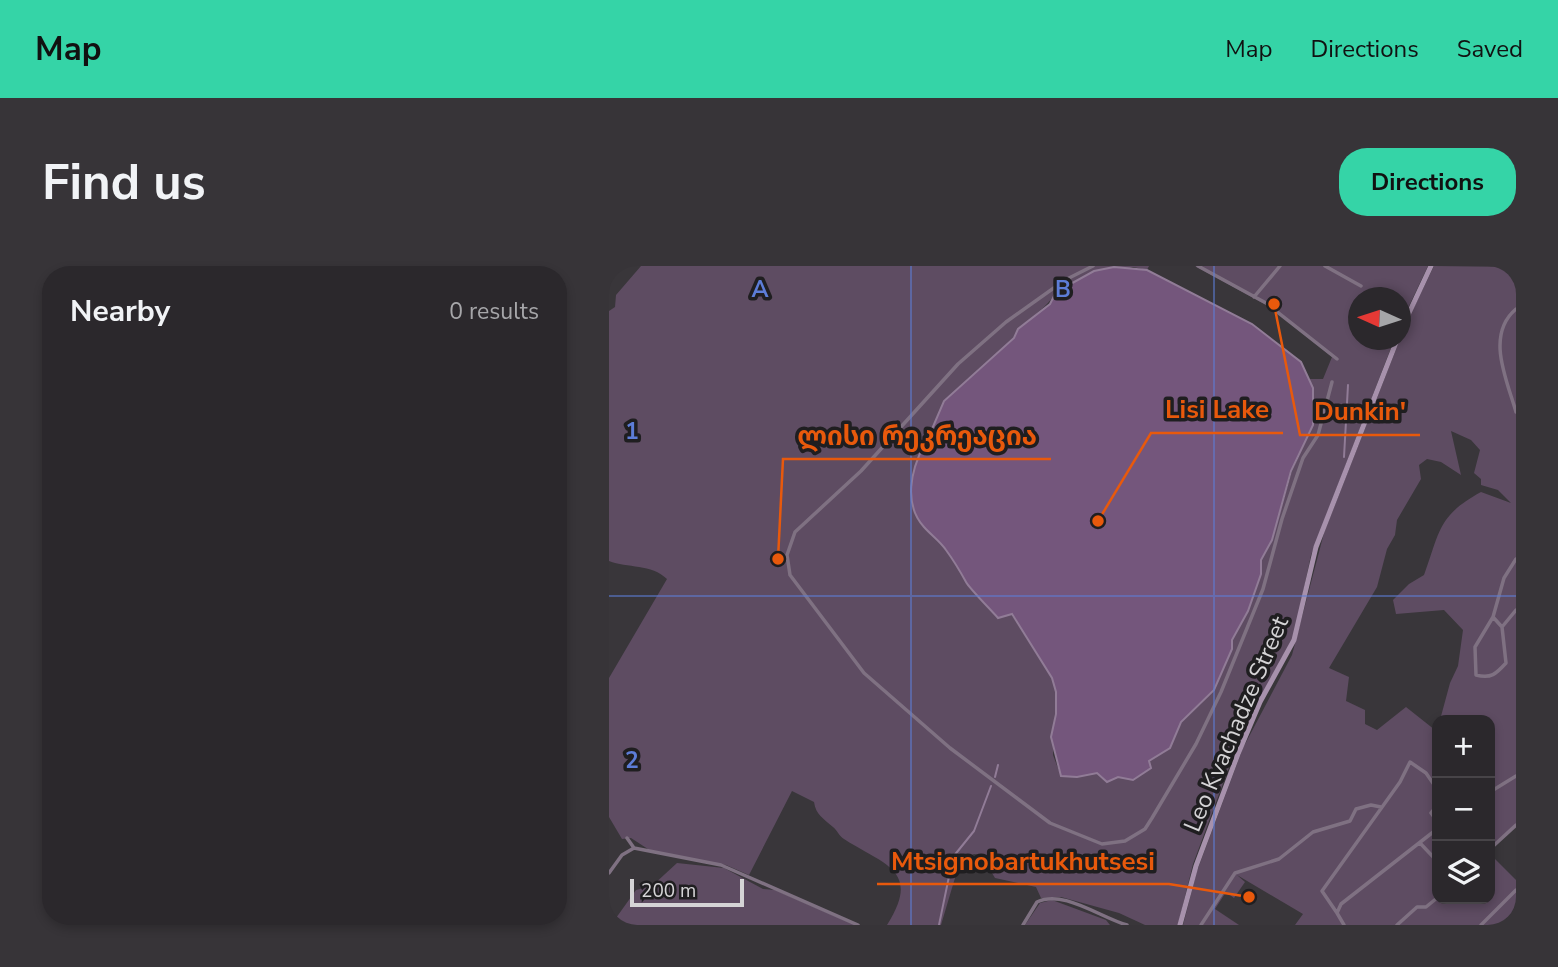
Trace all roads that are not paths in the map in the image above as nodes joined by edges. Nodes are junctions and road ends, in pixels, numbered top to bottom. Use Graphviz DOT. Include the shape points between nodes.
graph roads {
  1 [pos="1093,266"];
  2 [pos="1198,266"];
  3 [pos="1280,266"];
  4 [pos="1325,266"];
  5 [pos="1431,266"];
  6 [pos="1361,286"];
  7 [pos="1254,297"];
  8 [pos="1411,309"];
  9 [pos="1516,309"];
  10 [pos="1393,350"];
  11 [pos="1337,359"];
  12 [pos="1332,382"];
  13 [pos="1516,412"];
  14 [pos="1516,559"];
  15 [pos="1516,610"];
  16 [pos="1493,617"];
  17 [pos="1502,627"];
  18 [pos="1516,776"];
  19 [pos="1432,782"];
  20 [pos="1495,789"];
  21 [pos="1381,807"];
  22 [pos="1516,825"];
  23 [pos="1432,833"];
  24 [pos="627,838"];
  25 [pos="1420,843"];
  26 [pos="1495,844"];
  27 [pos="634,848"];
  28 [pos="1432,856"];
  29 [pos="609,873"];
  30 [pos="1516,890"];
  31 [pos="1432,902"];
  32 [pos="1337,913"];
  33 [pos="1115,923"];
  34 [pos="857,925"];
  35 [pos="1023,925"];
  36 [pos="1127,925"];
  37 [pos="1180,925"];
  38 [pos="1201,925"];
  39 [pos="1345,925"];
  40 [pos="1397,925"];
  41 [pos="1481,925"];
  1 -- 12 [label="street" via="1065,280 963,359 861,471 795,532 787,555 790,575 864,673 941,740 1049,823 1112,845 1137,835 1158,808 1221,692 1263,589 1282,519 1303,458 1318,435"];
  2 -- 7 [label="street"];
  3 -- 7 [label="street"];
  4 -- 6 [label="street"];
  5 -- 8 [label="main road"];
  7 -- 11 [label="street"];
  9 -- 13 [label="street" via="1499,342"];
  10 -- 37 [label="main road, Leo Kvachadze Street" via="1316,547 1294,640 1238,754 1196,866"];
  14 -- 16 [label="street" via="1504,578"];
  15 -- 17 [label="street"];
  16 -- 17 [label="street"];
  16 -- 17 [label="street" via="1475,647 1476,675 1496,675 1506,663"];
  18 -- 20 [label="street"];
  19 -- 21 [label="street" via="1410,762"];
  21 -- 32 [label="street" via="1322,891"];
  21 -- 38 [label="street" via="1356,809 1350,821 1313,832 1279,859 1238,871"];
  22 -- 26 [label="street"];
  23 -- 25 [label="street"];
  24 -- 27 [label="street"];
  25 -- 28 [label="street"];
  25 -- 32 [label="street" via="1347,898"];
  27 -- 29 [label="street" via="622,855"];
  27 -- 34 [label="street" via="721,865"];
  30 -- 41 [label="street"];
  31 -- 40 [label="street" via="1417,907"];
  32 -- 39 [label="street"];
  33 -- 35 [label="street" via="1050,899 1037,902"];
  33 -- 36 [label="street"];
}
